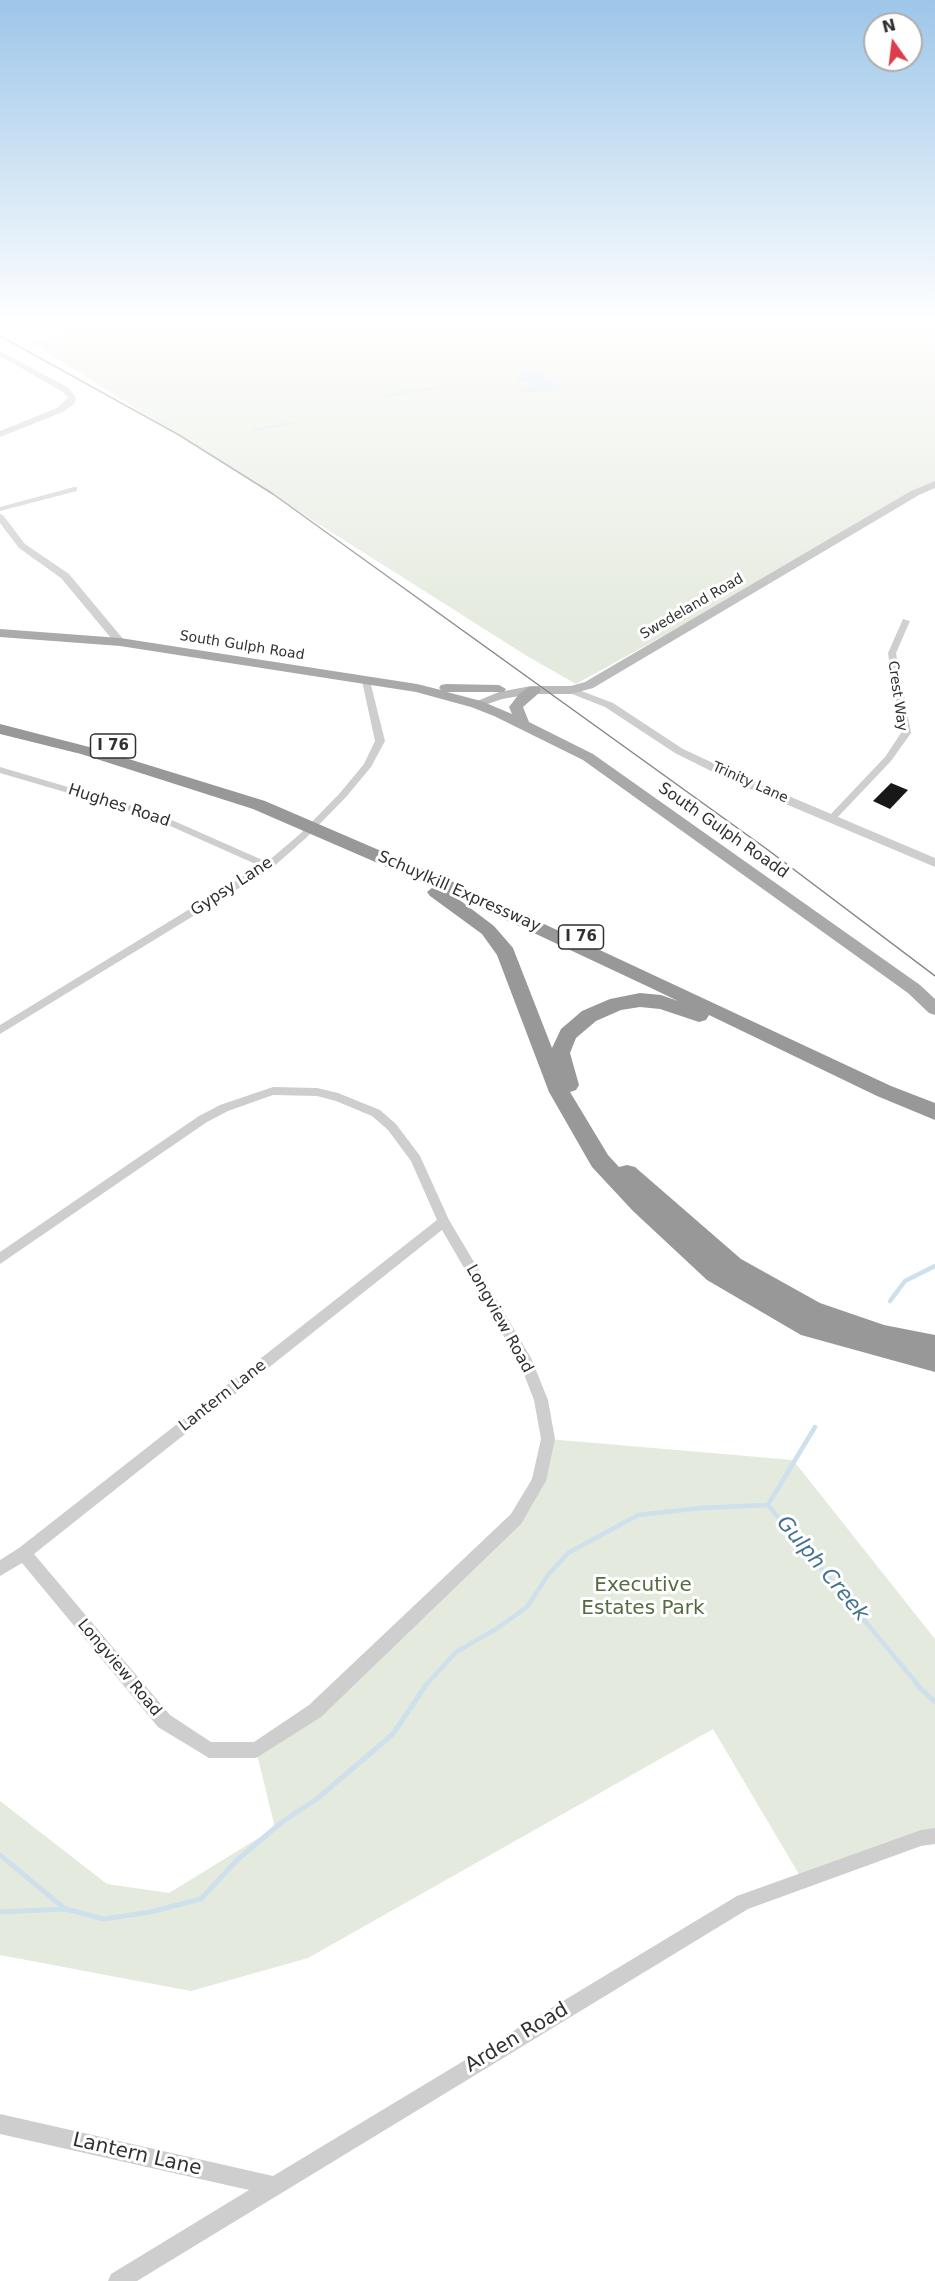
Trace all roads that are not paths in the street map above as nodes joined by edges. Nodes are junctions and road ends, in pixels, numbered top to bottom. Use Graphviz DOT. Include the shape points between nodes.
graph roads {
  1 [pos="935,484"];
  2 [pos="74,489"];
  3 [pos="0,509"];
  4 [pos="0,518"];
  5 [pos="906,621"];
  6 [pos="0,633"];
  7 [pos="120,642"];
  8 [pos="599,679"];
  9 [pos="366,681"];
  10 [pos="417,688"];
  11 [pos="499,689"];
  12 [pos="532,690"];
  13 [pos="569,690"];
  14 [pos="476,704"];
  15 [pos="609,705"];
  16 [pos="0,716"];
  17 [pos="522,723"];
  18 [pos="0,729"];
  19 [pos="0,770"];
  20 [pos="832,818"];
  21 [pos="330,834"];
  22 [pos="935,862"];
  23 [pos="268,866"];
  24 [pos="935,1009"];
  25 [pos="0,1030"];
  26 [pos="843,1071"];
  27 [pos="935,1097"];
  28 [pos="935,1112"];
  29 [pos="444,1222"];
  30 [pos="0,1259"];
  31 [pos="931,1358"];
  32 [pos="24,1553"];
  33 [pos="0,1569"];
  34 [pos="935,1836"];
  35 [pos="0,2124"];
  36 [pos="273,2186"];
  37 [pos="118,2281"];
  1 -- 8 [label="main road, Swedeland Road" via="915,492"];
  2 -- 3 [label="street"];
  4 -- 7 [label="street" via="22,546 66,576"];
  5 -- 20 [label="street, Crest Way" via="892,653 906,733 888,759"];
  6 -- 7 [label="main road, South Gulph Road"];
  7 -- 9 [label="main road, South Gulph Road"];
  8 -- 13 [label="main road, Swedeland Road"];
  8 -- 15 [label="street" via="599,689"];
  9 -- 10 [label="main road, South Gulph Road"];
  9 -- 23 [label="street, Gypsy Lane" via="380,741 368,765 303,836"];
  10 -- 11 [label="main road"];
  10 -- 14 [label="main road, South Gulph Road"];
  11 -- 12 [label="main road"];
  11 -- 14 [label="main road" via="483,695"];
  12 -- 13 [label="main road, Swedeland Road"];
  12 -- 14 [label="main road, Swedeland Road"];
  12 -- 17 [label="main road" via="516,707"];
  13 -- 15 [label="street, Trinity Lane"];
  14 -- 17 [label="main road, South Gulph Roadd"];
  15 -- 20 [label="street, Trinity Lane" via="679,751"];
  16 -- 27 [label="highway, Schuylkill Expressway / I 76" via="225,780 284,801"];
  17 -- 24 [label="main road, South Gulph Roadd" via="588,757 914,989"];
  18 -- 21 [label="highway, Schuylkill Expressway / I 76" via="87,751 259,805"];
  19 -- 23 [label="street, Hughes Road" via="153,815"];
  20 -- 22 [label="street, Trinity Lane"];
  21 -- 26 [label="highway, Schuylkill Expressway / I 76"];
  21 -- 31 [label="highway" via="405,873 488,930 506,953 559,1092 600,1161 641,1206 715,1273 809,1328"];
  23 -- 25 [label="street, Gypsy Lane"];
  26 -- 28 [label="highway, Schuylkill Expressway / I 76"];
  26 -- 31 [label="highway" via="700,1015 661,1002 640,1000 617,1004 589,1016 568,1034 560,1053 569,1086 611,1159 733,1266 812,1310 884,1335"];
  29 -- 30 [label="street, Longview Road" via="416,1159 376,1113 317,1092 273,1091 238,1101 203,1119"];
  29 -- 32 [label="street, Lantern Lane"];
  29 -- 32 [label="street, Longview Road" via="526,1362 541,1400 548,1440 539,1481 516,1519 315,1712 256,1750 209,1750 164,1721"];
  32 -- 33 [label="street, Lantern Lane"];
  34 -- 36 [label="street, Arden Road" via="743,1902"];
  35 -- 36 [label="street, Lantern Lane"];
  36 -- 37 [label="street, Arden Road"];
}
